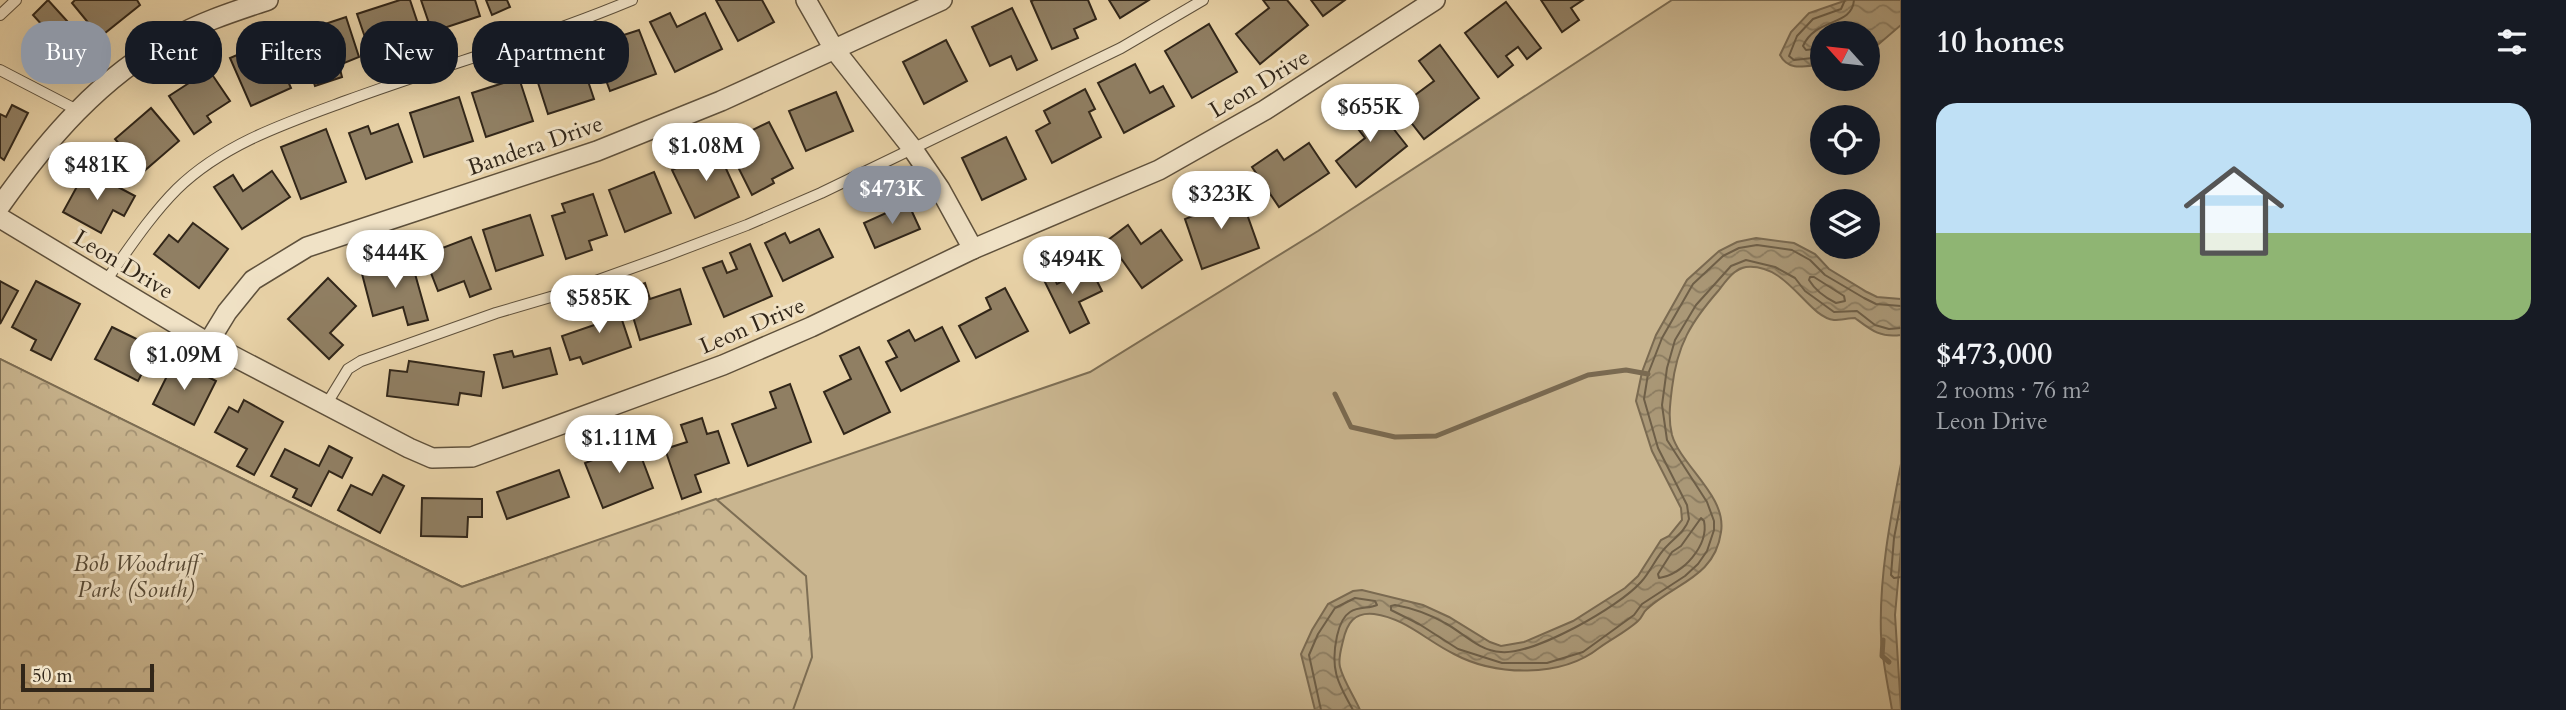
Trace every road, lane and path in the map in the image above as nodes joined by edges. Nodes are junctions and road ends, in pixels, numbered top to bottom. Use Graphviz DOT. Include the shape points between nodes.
graph roads {
  1 [pos="16,0"];
  2 [pos="268,0"];
  3 [pos="632,0"];
  4 [pos="806,0"];
  5 [pos="942,0"];
  6 [pos="1202,0"];
  7 [pos="1435,0"];
  8 [pos="0,15"];
  9 [pos="834,49"];
  10 [pos="0,71"];
  11 [pos="77,110"];
  12 [pos="912,148"];
  13 [pos="0,206"];
  14 [pos="0,218"];
  15 [pos="973,249"];
  16 [pos="105,282"];
  17 [pos="208,344"];
  18 [pos="326,405"];
  1 -- 8 [label="lane"];
  2 -- 11 [label="street" via="171,38 122,71"];
  3 -- 16 [label="lane" via="274,127 224,153 178,189"];
  4 -- 9 [label="street"];
  5 -- 9 [label="street, Bandera Drive"];
  6 -- 12 [label="lane" via="1121,48"];
  7 -- 15 [label="street, Leon Drive" via="1265,110 1159,170"];
  9 -- 12 [label="street"];
  9 -- 17 [label="street, Bandera Drive" via="597,151 307,247 253,280"];
  10 -- 11 [label="lane"];
  11 -- 13 [label="street"];
  12 -- 15 [label="street"];
  12 -- 18 [label="lane" via="747,225 361,361 348,369"];
  14 -- 16 [label="street, Leon Drive"];
  15 -- 18 [label="street, Leon Drive" via="723,365 472,457 432,458"];
  16 -- 17 [label="street, Leon Drive"];
  17 -- 18 [label="street, Leon Drive"];
}
